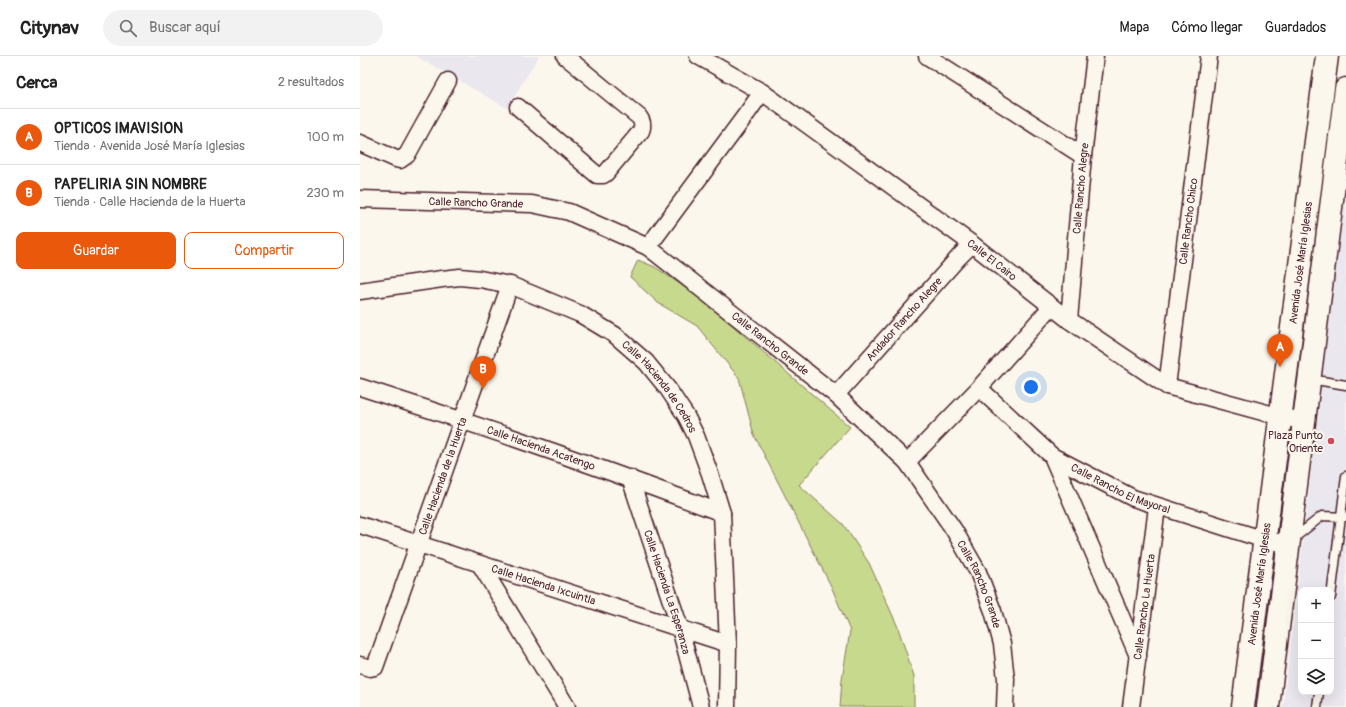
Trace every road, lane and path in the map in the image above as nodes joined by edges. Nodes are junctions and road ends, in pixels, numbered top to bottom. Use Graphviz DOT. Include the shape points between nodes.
graph roads {
  1 [pos="565,56"];
  2 [pos="698,56"];
  3 [pos="927,56"];
  4 [pos="1095,56"];
  5 [pos="1209,56"];
  6 [pos="1327,56"];
  7 [pos="448,81"];
  8 [pos="1346,89"];
  9 [pos="762,92"];
  10 [pos="518,107"];
  11 [pos="360,142"];
  12 [pos="1083,156"];
  13 [pos="360,199"];
  14 [pos="972,244"];
  15 [pos="648,247"];
  16 [pos="1299,278"];
  17 [pos="1322,280"];
  18 [pos="510,285"];
  19 [pos="360,291"];
  20 [pos="1051,307"];
  21 [pos="1069,320"];
  22 [pos="1310,379"];
  23 [pos="1167,386"];
  24 [pos="1346,386"];
  25 [pos="360,387"];
  26 [pos="979,388"];
  27 [pos="836,395"];
  28 [pos="1281,417"];
  29 [pos="462,420"];
  30 [pos="1304,421"];
  31 [pos="1052,456"];
  32 [pos="907,462"];
  33 [pos="1346,476"];
  34 [pos="630,478"];
  35 [pos="1157,506"];
  36 [pos="722,513"];
  37 [pos="1344,517"];
  38 [pos="360,524"];
  39 [pos="1265,540"];
  40 [pos="419,544"];
  41 [pos="1288,544"];
  42 [pos="480,564"];
  43 [pos="1333,587"];
  44 [pos="680,628"];
  45 [pos="728,644"];
  46 [pos="1138,656"];
  47 [pos="368,666"];
  48 [pos="1319,695"];
  49 [pos="567,707"];
  50 [pos="701,707"];
  51 [pos="727,707"];
  52 [pos="1005,707"];
  53 [pos="1131,707"];
  54 [pos="1243,707"];
  55 [pos="1268,707"];
  56 [pos="1317,707"];
  1 -- 10 [label="street" via="642,120 641,131 606,173 597,175"];
  2 -- 9 [label="street, Calle El Cairo"];
  3 -- 12 [label="street"];
  4 -- 12 [label="street, Calle Rancho Alegre"];
  5 -- 23 [label="street, Calle Rancho Chico"];
  6 -- 16 [label="main road, Avenida José María Iglesias"];
  7 -- 11 [label="street" via="407,155 400,160"];
  8 -- 17 [label="main road, Avenida José María Iglesias"];
  9 -- 14 [label="street, Calle El Cairo"];
  9 -- 15 [label="street"];
  12 -- 21 [label="street, Calle Rancho Alegre"];
  13 -- 15 [label="street, Calle Rancho Grande" via="532,204 569,212"];
  14 -- 20 [label="street, Calle El Cairo"];
  14 -- 27 [label="street, Andador Rancho Alegre"];
  15 -- 27 [label="street, Calle Rancho Grande"];
  16 -- 17 [label="main road"];
  16 -- 28 [label="main road, Avenida José María Iglesias"];
  17 -- 22 [label="main road, Avenida José María Iglesias"];
  18 -- 19 [label="street, Calle Hacienda de Cedros" via="480,279 442,278"];
  18 -- 29 [label="street, Calle Hacienda de la Huerta"];
  18 -- 36 [label="street, Calle Hacienda de Cedros" via="580,314 615,335 646,362 668,389 696,436"];
  20 -- 21 [label="street, Calle El Cairo"];
  20 -- 26 [label="street"];
  21 -- 23 [label="street, Calle El Cairo"];
  22 -- 24 [label="lane"];
  22 -- 30 [label="main road, Avenida José María Iglesias"];
  23 -- 28 [label="street, Calle El Cairo"];
  25 -- 29 [label="street, Calle Hacienda Acatengo"];
  26 -- 31 [label="street, Calle Rancho El Mayoral"];
  26 -- 32 [label="street"];
  27 -- 32 [label="street, Calle Rancho Grande"];
  28 -- 30 [label="street, Calle El Cairo"];
  28 -- 39 [label="main road, Avenida José María Iglesias"];
  29 -- 34 [label="street, Calle Hacienda Acatengo"];
  29 -- 40 [label="street, Calle Hacienda de la Huerta"];
  30 -- 41 [label="main road, Avenida José María Iglesias"];
  31 -- 35 [label="street, Calle Rancho El Mayoral" via="1133,498"];
  31 -- 46 [label="street"];
  32 -- 52 [label="street, Calle Rancho Grande" via="954,530 978,572 986,592 1002,644 1006,679"];
  33 -- 37 [label="lane"];
  34 -- 36 [label="street, Calle Hacienda Acatengo"];
  34 -- 44 [label="street, Calle Hacienda La Esperanza"];
  35 -- 39 [label="street, Calle Rancho El Mayoral"];
  35 -- 46 [label="street, Calle Rancho La Huerta"];
  36 -- 45 [label="street, Calle Hacienda de Cedros"];
  37 -- 41 [label="lane" via="1322,516"];
  37 -- 43 [label="lane"];
  38 -- 40 [label="street, Calle Hacienda Ixcuintla"];
  39 -- 41 [label="street, Calle Rancho El Mayoral"];
  39 -- 54 [label="main road, Avenida José María Iglesias"];
  40 -- 42 [label="street, Calle Hacienda Ixcuintla"];
  40 -- 47 [label="street, Calle Hacienda de la Huerta"];
  41 -- 55 [label="main road, Avenida José María Iglesias"];
  42 -- 44 [label="street, Calle Hacienda Ixcuintla"];
  42 -- 49 [label="street"];
  44 -- 45 [label="street, Calle Hacienda Ixcuintla"];
  44 -- 50 [label="street, Calle Hacienda La Esperanza"];
  45 -- 51 [label="street, Calle Hacienda de Cedros"];
  46 -- 53 [label="street, Calle Rancho La Huerta"];
  48 -- 56 [label="lane"];
}
